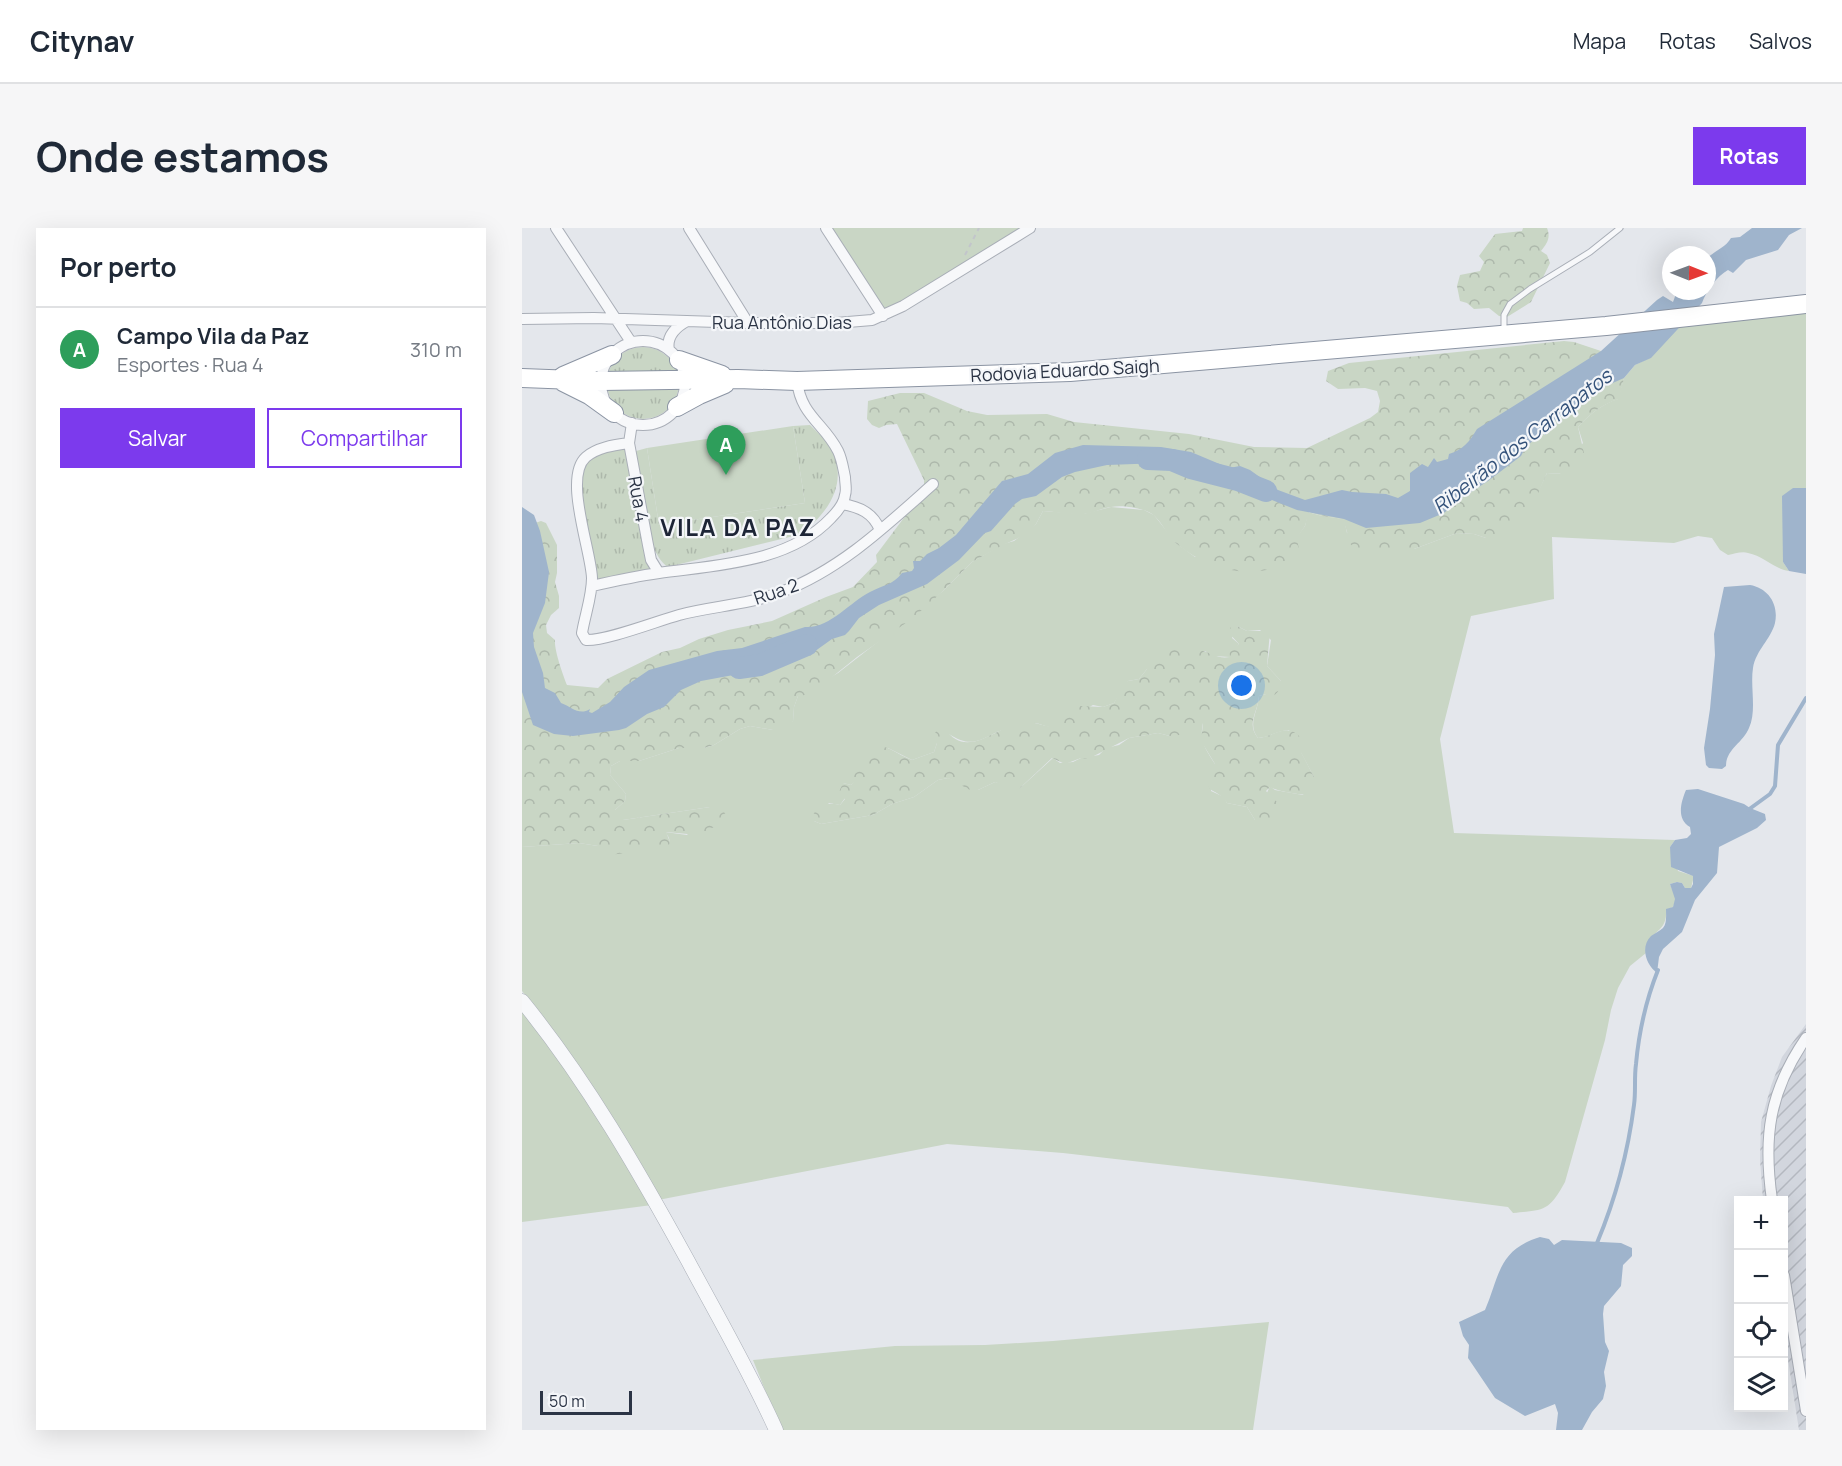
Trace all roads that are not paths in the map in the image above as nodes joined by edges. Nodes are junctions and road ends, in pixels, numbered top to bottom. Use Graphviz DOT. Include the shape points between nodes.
graph roads {
  1 [pos="556,228"];
  2 [pos="689,228"];
  3 [pos="826,228"];
  4 [pos="1030,228"];
  5 [pos="1620,228"];
  6 [pos="1806,304"];
  7 [pos="883,316"];
  8 [pos="522,319"];
  9 [pos="616,319"];
  10 [pos="687,321"];
  11 [pos="748,323"];
  12 [pos="1504,334"];
  13 [pos="631,342"];
  14 [pos="612,355"];
  15 [pos="674,355"];
  16 [pos="522,378"];
  17 [pos="556,379"];
  18 [pos="738,379"];
  19 [pos="601,381"];
  20 [pos="685,381"];
  21 [pos="797,381"];
  22 [pos="677,407"];
  23 [pos="614,413"];
  24 [pos="632,423"];
  25 [pos="629,443"];
  26 [pos="933,484"];
  27 [pos="842,504"];
  28 [pos="880,530"];
  29 [pos="659,573"];
  30 [pos="592,586"];
  31 [pos="522,1001"];
  32 [pos="1806,1038"];
  33 [pos="1772,1196"];
  34 [pos="1788,1300"];
  35 [pos="1806,1411"];
  36 [pos="776,1430"];
  1 -- 9 [label="street"];
  2 -- 11 [label="street"];
  3 -- 7 [label="street"];
  4 -- 7 [label="street, Rua Antônio Dias"];
  5 -- 12 [label="lane" via="1510,304 1504,315"];
  6 -- 12 [label="highway, Rodovia Eduardo Saigh"];
  7 -- 11 [label="street, Rua Antônio Dias" via="836,323"];
  8 -- 9 [label="street, Rua Antônio Dias"];
  9 -- 10 [label="street, Rua Antônio Dias"];
  9 -- 13 [label="street"];
  10 -- 11 [label="street, Rua Antônio Dias"];
  10 -- 15 [label="street" via="671,334 668,344"];
  12 -- 21 [label="highway, Rodovia Eduardo Saigh" via="1131,368"];
  13 -- 14 [label="street"];
  13 -- 15 [label="street" via="650,341"];
  14 -- 17 [label="highway"];
  14 -- 19 [label="street"];
  15 -- 18 [label="highway"];
  15 -- 20 [label="street"];
  16 -- 17 [label="highway, Rodovia Eduardo Saigh"];
  17 -- 19 [label="highway, Rodovia Eduardo Saigh"];
  17 -- 23 [label="highway"];
  18 -- 20 [label="highway, Rodovia Eduardo Saigh"];
  18 -- 21 [label="highway, Rodovia Eduardo Saigh"];
  18 -- 22 [label="highway"];
  19 -- 20 [label="highway, Rodovia Eduardo Saigh"];
  19 -- 23 [label="street" via="603,397"];
  20 -- 22 [label="street"];
  21 -- 27 [label="street" via="807,411 838,449 846,490"];
  22 -- 24 [label="street" via="657,422"];
  23 -- 24 [label="street"];
  24 -- 25 [label="street, Rua 4"];
  25 -- 29 [label="street, Rua 4" via="651,560"];
  25 -- 30 [label="street" via="604,447 579,465 577,488"];
  26 -- 28 [label="street, Rua 2"];
  27 -- 28 [label="street" via="856,506 871,515"];
  27 -- 29 [label="street" via="830,520 796,544 764,556"];
  28 -- 30 [label="street, Rua 2" via="817,576 781,592 586,640 582,633"];
  29 -- 30 [label="street"];
  31 -- 36 [label="street" via="597,1103 733,1342"];
  32 -- 33 [label="street" via="1782,1084 1768,1127"];
  34 -- 35 [label="street"];
}
